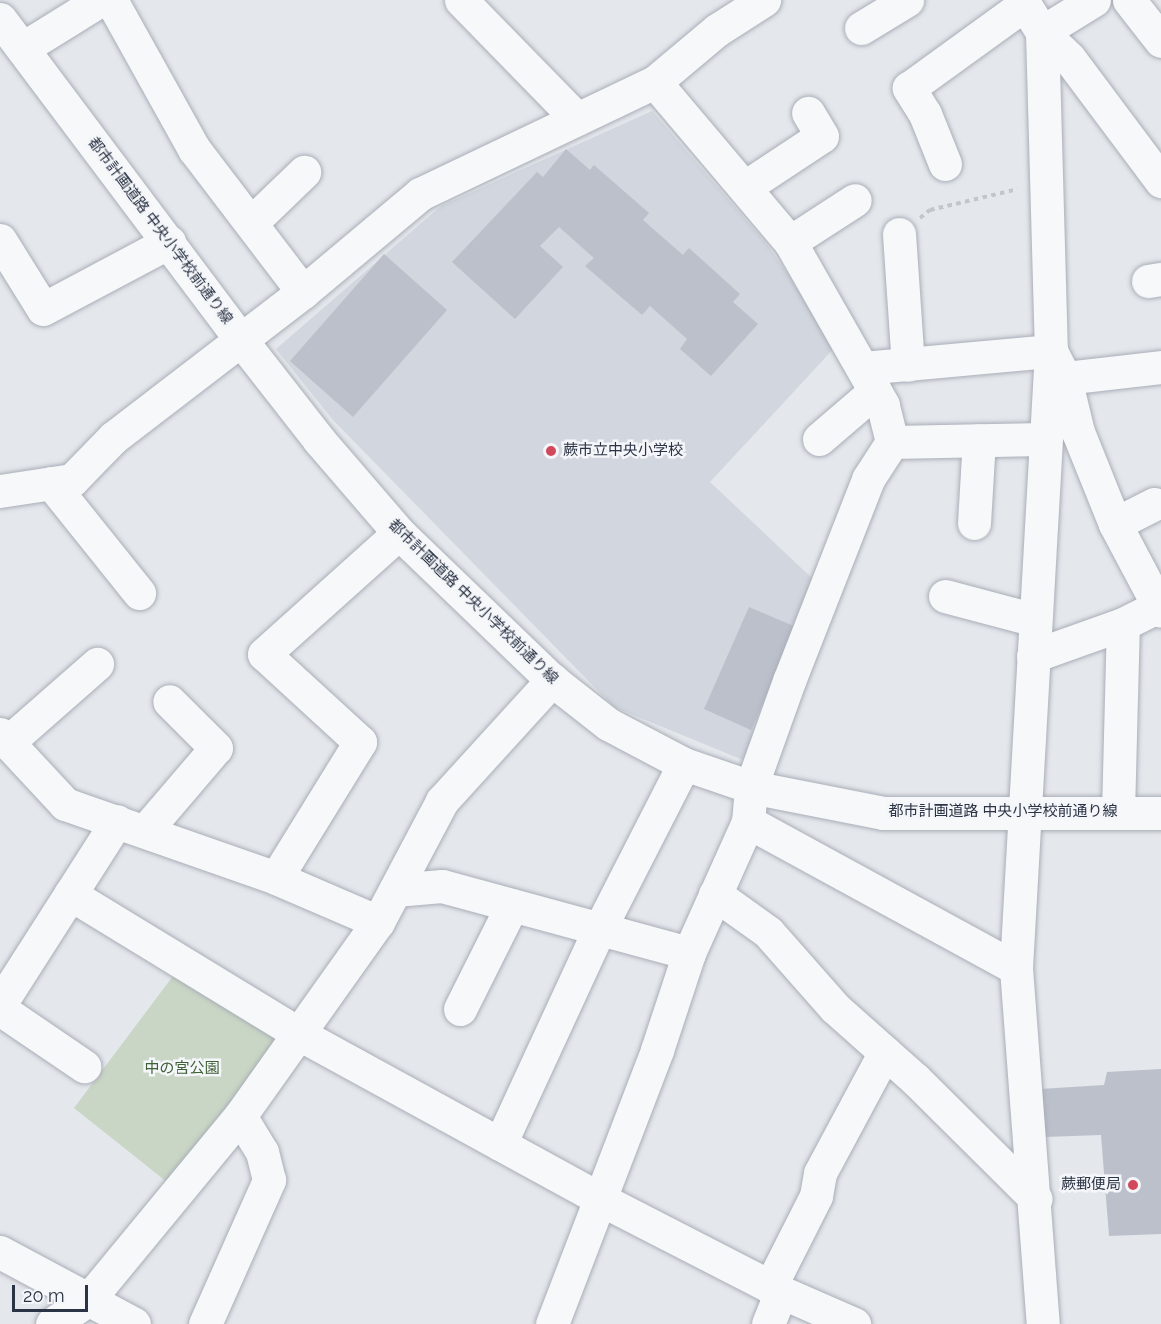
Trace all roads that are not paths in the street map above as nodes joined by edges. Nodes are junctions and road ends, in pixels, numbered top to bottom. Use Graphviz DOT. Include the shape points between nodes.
graph roads {
  1 [pos="100,0"];
  2 [pos="111,0"];
  3 [pos="461,0"];
  4 [pos="764,0"];
  5 [pos="907,0"];
  6 [pos="1094,0"];
  7 [pos="1129,0"];
  8 [pos="1030,12"];
  9 [pos="861,28"];
  10 [pos="8,34"];
  11 [pos="1161,41"];
  12 [pos="655,82"];
  13 [pos="808,113"];
  14 [pos="577,119"];
  15 [pos="945,164"];
  16 [pos="304,172"];
  17 [pos="1161,181"];
  18 [pos="745,187"];
  19 [pos="855,201"];
  20 [pos="251,222"];
  21 [pos="899,234"];
  22 [pos="0,240"];
  23 [pos="790,242"];
  24 [pos="169,243"];
  25 [pos="303,292"];
  26 [pos="242,340"];
  27 [pos="1058,364"];
  28 [pos="908,365"];
  29 [pos="1161,367"];
  30 [pos="869,379"];
  31 [pos="819,439"];
  32 [pos="1044,439"];
  33 [pos="979,440"];
  34 [pos="892,442"];
  35 [pos="51,483"];
  36 [pos="0,491"];
  37 [pos="1154,504"];
  38 [pos="974,523"];
  39 [pos="1115,524"];
  40 [pos="399,533"];
  41 [pos="139,593"];
  42 [pos="945,596"];
  43 [pos="1160,609"];
  44 [pos="1035,620"];
  45 [pos="1123,624"];
  46 [pos="1033,656"];
  47 [pos="97,664"];
  48 [pos="552,680"];
  49 [pos="169,701"];
  50 [pos="2,739"];
  51 [pos="684,764"];
  52 [pos="751,787"];
  53 [pos="1023,811"];
  54 [pos="1118,812"];
  55 [pos="1161,813"];
  56 [pos="748,822"];
  57 [pos="131,826"];
  58 [pos="276,878"];
  59 [pos="394,890"];
  60 [pos="70,894"];
  61 [pos="715,894"];
  62 [pos="512,905"];
  63 [pos="378,922"];
  64 [pos="600,928"];
  65 [pos="689,953"];
  66 [pos="1016,968"];
  67 [pos="0,1006"];
  68 [pos="460,1009"];
  69 [pos="299,1034"];
  70 [pos="885,1052"];
  71 [pos="84,1066"];
  72 [pos="240,1116"];
  73 [pos="500,1144"];
  74 [pos="600,1199"];
  75 [pos="1036,1199"];
  76 [pos="0,1252"];
  77 [pos="776,1290"];
  78 [pos="89,1299"];
  79 [pos="52,1324"];
  80 [pos="134,1324"];
  81 [pos="205,1324"];
  82 [pos="552,1324"];
  83 [pos="768,1324"];
  84 [pos="854,1324"];
  85 [pos="1043,1324"];
  1 -- 10 [label="street"];
  2 -- 20 [label="street" via="194,149"];
  3 -- 14 [label="street"];
  4 -- 12 [label="street" via="717,30"];
  5 -- 9 [label="street"];
  6 -- 8 [label="street"];
  7 -- 11 [label="street"];
  8 -- 15 [label="street" via="909,88 925,114"];
  8 -- 17 [label="street"];
  8 -- 27 [label="street" via="1048,181"];
  10 -- 24 [label="street, 都市計画道路 中央小学校前通り線"];
  12 -- 14 [label="street"];
  12 -- 18 [label="street"];
  13 -- 18 [label="street" via="822,136"];
  14 -- 25 [label="street" via="420,194"];
  16 -- 20 [label="street"];
  18 -- 23 [label="street"];
  19 -- 23 [label="street"];
  20 -- 25 [label="street"];
  21 -- 28 [label="street"];
  22 -- 24 [label="street" via="43,309"];
  23 -- 30 [label="street"];
  24 -- 26 [label="street, 都市計画道路 中央小学校前通り線"];
  25 -- 26 [label="street"];
  26 -- 35 [label="street" via="114,437 72,480"];
  26 -- 40 [label="street, 都市計画道路 中央小学校前通り線" via="319,440"];
  27 -- 28 [label="street"];
  27 -- 29 [label="street"];
  27 -- 32 [label="street"];
  27 -- 39 [label="street" via="1078,432"];
  28 -- 30 [label="street"];
  30 -- 31 [label="street"];
  30 -- 34 [label="street" via="883,405"];
  32 -- 33 [label="street"];
  32 -- 44 [label="street"];
  33 -- 34 [label="street"];
  33 -- 38 [label="street"];
  34 -- 52 [label="street" via="867,479"];
  35 -- 36 [label="street"];
  35 -- 41 [label="street"];
  37 -- 39 [label="street"];
  39 -- 43 [label="street"];
  40 -- 48 [label="street, 都市計画道路 中央小学校前通り線"];
  40 -- 58 [label="street" via="264,654 360,742"];
  42 -- 44 [label="street"];
  43 -- 45 [label="street"];
  44 -- 46 [label="street"];
  45 -- 46 [label="street"];
  45 -- 54 [label="street"];
  46 -- 53 [label="street"];
  47 -- 50 [label="street"];
  48 -- 51 [label="street, 都市計画道路 中央小学校前通り線" via="608,724"];
  48 -- 59 [label="street" via="442,801"];
  49 -- 57 [label="street" via="216,748"];
  50 -- 57 [label="street" via="65,804"];
  51 -- 52 [label="street, 都市計画道路 中央小学校前通り線"];
  51 -- 64 [label="street"];
  52 -- 53 [label="street, 都市計画道路 中央小学校前通り線" via="883,813"];
  52 -- 56 [label="street"];
  53 -- 54 [label="street, 都市計画道路 中央小学校前通り線"];
  53 -- 66 [label="street"];
  54 -- 55 [label="street, 都市計画道路 中央小学校前通り線"];
  56 -- 61 [label="street"];
  56 -- 66 [label="street"];
  57 -- 58 [label="street"];
  57 -- 60 [label="street"];
  58 -- 63 [label="street"];
  59 -- 62 [label="street" via="442,886"];
  59 -- 63 [label="street"];
  60 -- 67 [label="street"];
  60 -- 69 [label="street"];
  61 -- 65 [label="street"];
  61 -- 70 [label="street" via="768,932 835,1008"];
  62 -- 64 [label="street"];
  62 -- 68 [label="street"];
  63 -- 69 [label="street"];
  64 -- 65 [label="street"];
  64 -- 73 [label="street"];
  65 -- 74 [label="street"];
  66 -- 75 [label="street"];
  67 -- 71 [label="street"];
  69 -- 72 [label="street"];
  69 -- 73 [label="street"];
  70 -- 75 [label="street"];
  70 -- 77 [label="street" via="820,1173 816,1196"];
  72 -- 78 [label="street"];
  72 -- 81 [label="street" via="262,1152 269,1180"];
  73 -- 74 [label="street"];
  74 -- 77 [label="street"];
  74 -- 82 [label="street"];
  75 -- 85 [label="street"];
  76 -- 78 [label="street"];
  77 -- 83 [label="street"];
  77 -- 84 [label="street"];
  78 -- 79 [label="street"];
  78 -- 80 [label="street"];
}
